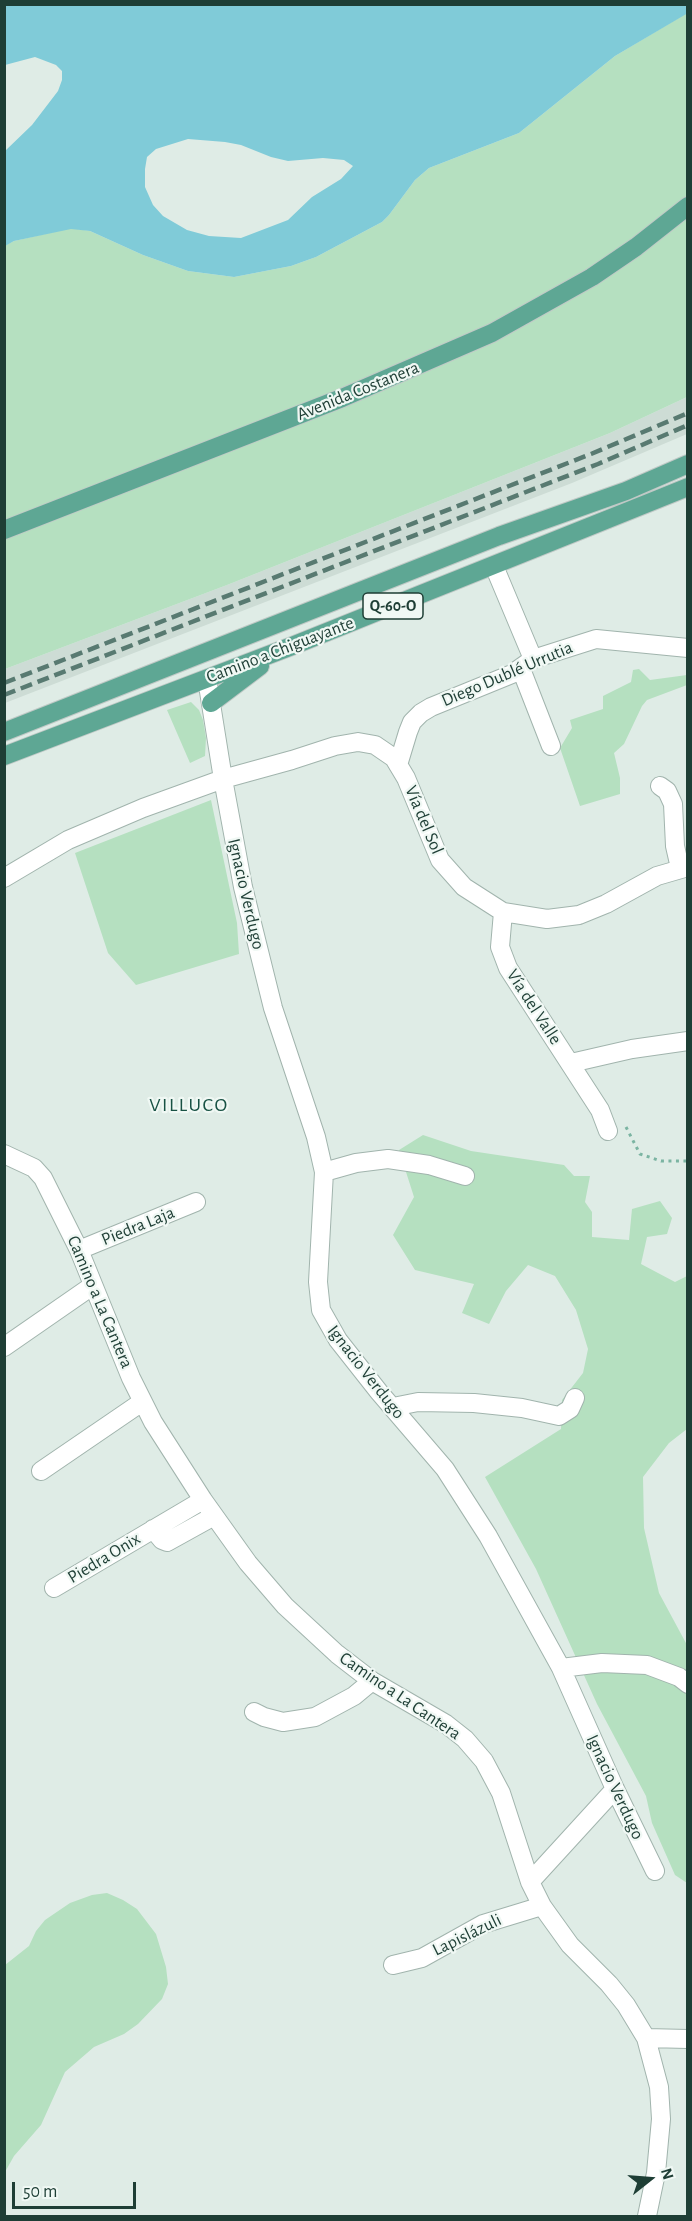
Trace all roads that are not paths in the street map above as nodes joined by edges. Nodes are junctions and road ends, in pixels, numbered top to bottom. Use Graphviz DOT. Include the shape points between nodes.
graph roads {
  1 [pos="687,206"];
  2 [pos="687,464"];
  3 [pos="687,487"];
  4 [pos="4,531"];
  5 [pos="494,566"];
  6 [pos="221,645"];
  7 [pos="292,646"];
  8 [pos="687,648"];
  9 [pos="527,664"];
  10 [pos="168,666"];
  11 [pos="207,679"];
  12 [pos="211,703"];
  13 [pos="4,732"];
  14 [pos="551,746"];
  15 [pos="4,756"];
  16 [pos="398,765"];
  17 [pos="223,779"];
  18 [pos="660,786"];
  19 [pos="684,867"];
  20 [pos="4,878"];
  21 [pos="502,912"];
  22 [pos="687,1041"];
  23 [pos="571,1063"];
  24 [pos="608,1131"];
  25 [pos="4,1154"];
  26 [pos="324,1172"];
  27 [pos="465,1176"];
  28 [pos="196,1202"];
  29 [pos="79,1250"];
  30 [pos="92,1286"];
  31 [pos="4,1347"];
  32 [pos="575,1398"];
  33 [pos="142,1402"];
  34 [pos="393,1407"];
  35 [pos="41,1470"];
  36 [pos="203,1500"];
  37 [pos="214,1516"];
  38 [pos="153,1529"];
  39 [pos="54,1588"];
  40 [pos="561,1668"];
  41 [pos="372,1681"];
  42 [pos="687,1684"];
  43 [pos="254,1712"];
  44 [pos="615,1789"];
  45 [pos="655,1871"];
  46 [pos="530,1882"];
  47 [pos="542,1906"];
  48 [pos="393,1965"];
  49 [pos="646,2038"];
  50 [pos="687,2039"];
  51 [pos="647,2217"];
  1 -- 4 [label="main road, Avenida Costanera" via="592,277 492,333 342,398"];
  2 -- 6 [label="main road, Camino a Chiguayante / Q-60-O" via="626,491 499,536"];
  3 -- 5 [label="main road, Camino a Chiguayante / Q-60-O"];
  5 -- 7 [label="main road, Camino a Chiguayante / Q-60-O"];
  5 -- 9 [label="street"];
  6 -- 10 [label="main road, Camino a Chiguayante / Q-60-O"];
  6 -- 11 [label="main road" via="209,659"];
  7 -- 11 [label="main road, Camino a Chiguayante / Q-60-O"];
  7 -- 12 [label="main road"];
  8 -- 9 [label="street, Diego Dublé Urrutia" via="596,639"];
  9 -- 14 [label="street"];
  9 -- 16 [label="street, Diego Dublé Urrutia" via="421,713 412,722"];
  10 -- 11 [label="main road" via="195,669"];
  10 -- 13 [label="main road, Camino a Chiguayante / Q-60-O"];
  11 -- 12 [label="street, Ignacio Verdugo"];
  11 -- 15 [label="main road, Camino a Chiguayante / Q-60-O"];
  12 -- 17 [label="street, Ignacio Verdugo"];
  16 -- 17 [label="street, Vía del Sol" via="382,748 358,742"];
  16 -- 21 [label="street, Vía del Sol" via="440,860 464,887"];
  17 -- 20 [label="street" via="76,837"];
  17 -- 26 [label="street, Ignacio Verdugo" via="243,887 273,1008"];
  18 -- 19 [label="street" via="673,804 675,846"];
  19 -- 21 [label="street, Vía del Sol" via="657,876 579,915 547,919"];
  21 -- 23 [label="street, Vía del Valle" via="500,947 508,968"];
  22 -- 23 [label="street, Vía del Valle"];
  23 -- 24 [label="street, Vía del Valle" via="600,1110"];
  25 -- 29 [label="street, Camino a La Cantera" via="34,1168 43,1178"];
  26 -- 27 [label="street" via="388,1159"];
  26 -- 34 [label="street, Ignacio Verdugo" via="318,1282 321,1310 338,1340"];
  28 -- 29 [label="street, Piedra Laja"];
  29 -- 30 [label="street, Camino a La Cantera"];
  30 -- 31 [label="street"];
  30 -- 33 [label="street, Camino a La Cantera"];
  32 -- 34 [label="street" via="570,1409 559,1416 474,1403 418,1402"];
  33 -- 35 [label="street"];
  33 -- 36 [label="street, Camino a La Cantera"];
  34 -- 40 [label="street, Ignacio Verdugo" via="462,1495"];
  36 -- 37 [label="street, Camino a La Cantera"];
  36 -- 38 [label="street, Piedra Onix"];
  37 -- 38 [label="street, Piedra Onix" via="167,1542"];
  37 -- 41 [label="street, Camino a La Cantera" via="285,1606"];
  38 -- 39 [label="street, Piedra Onix"];
  40 -- 42 [label="street" via="647,1665"];
  40 -- 44 [label="street, Ignacio Verdugo"];
  41 -- 43 [label="street" via="335,1708 304,1720 274,1721"];
  41 -- 46 [label="street, Camino a La Cantera" via="446,1725 484,1761 501,1792"];
  44 -- 45 [label="street, Ignacio Verdugo"];
  44 -- 46 [label="street"];
  46 -- 47 [label="street, Camino a La Cantera"];
  47 -- 48 [label="street, Lapislázuli" via="483,1924 422,1958"];
  47 -- 49 [label="street, Camino a La Cantera" via="570,1945 620,1998"];
  49 -- 50 [label="street"];
  49 -- 51 [label="street, Camino a La Cantera" via="659,2087 661,2119"];
}
